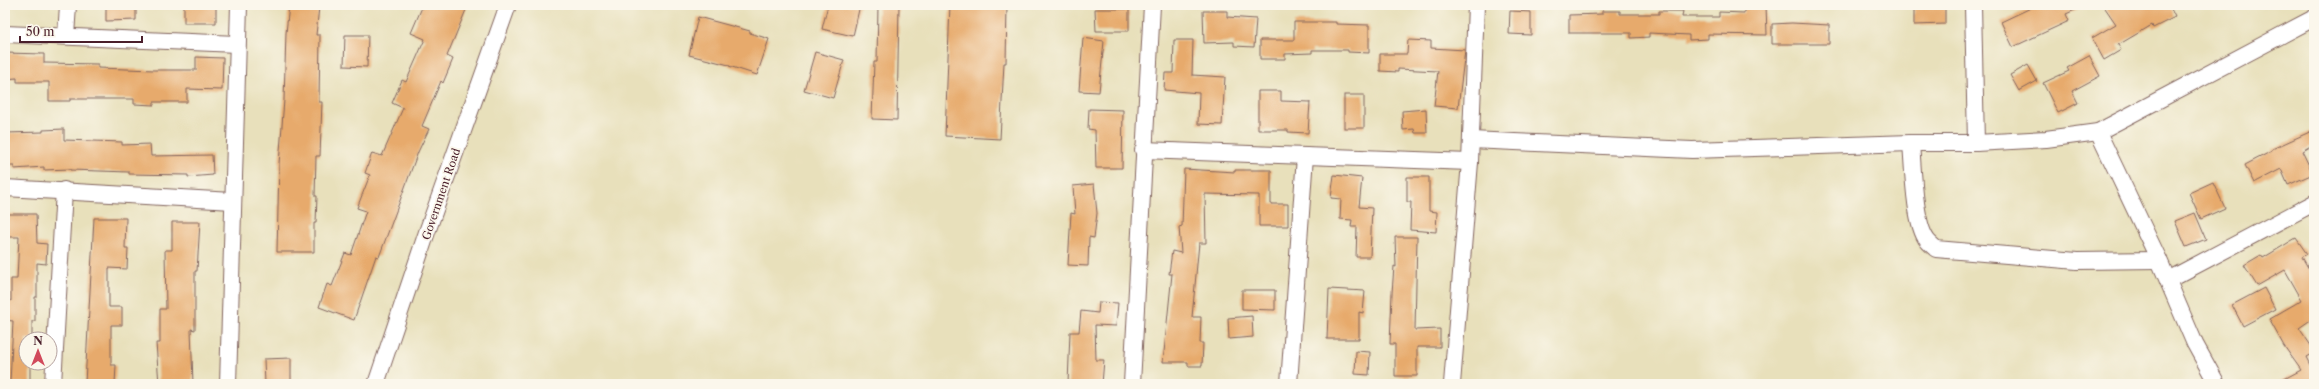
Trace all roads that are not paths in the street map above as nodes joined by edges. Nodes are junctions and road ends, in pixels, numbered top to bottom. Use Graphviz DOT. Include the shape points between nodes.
graph roads {
  1 [pos="68,5"];
  2 [pos="239,5"];
  3 [pos="508,5"];
  4 [pos="1152,5"];
  5 [pos="1476,5"];
  6 [pos="1973,5"];
  7 [pos="2314,18"];
  8 [pos="5,34"];
  9 [pos="66,36"];
  10 [pos="237,44"];
  11 [pos="2098,132"];
  12 [pos="1471,140"];
  13 [pos="1911,143"];
  14 [pos="1976,143"];
  15 [pos="1143,150"];
  16 [pos="1304,156"];
  17 [pos="1470,162"];
  18 [pos="5,188"];
  19 [pos="64,190"];
  20 [pos="233,201"];
  21 [pos="2314,203"];
  22 [pos="2159,260"];
  23 [pos="2168,280"];
  24 [pos="53,384"];
  25 [pos="228,384"];
  26 [pos="376,384"];
  27 [pos="1132,384"];
  28 [pos="1289,384"];
  29 [pos="1452,384"];
  30 [pos="2217,384"];
  1 -- 9 [label="street"];
  2 -- 10 [label="street"];
  3 -- 26 [label="street, Government Road"];
  4 -- 15 [label="street"];
  5 -- 12 [label="street"];
  6 -- 14 [label="street"];
  7 -- 11 [label="street"];
  8 -- 9 [label="street"];
  9 -- 10 [label="street"];
  10 -- 20 [label="street"];
  11 -- 14 [label="street" via="2046,139"];
  11 -- 22 [label="street"];
  12 -- 13 [label="street" via="1692,150"];
  12 -- 17 [label="street"];
  13 -- 14 [label="street"];
  13 -- 22 [label="street" via="1916,200 1922,230 1936,249 2077,261"];
  15 -- 16 [label="street"];
  15 -- 27 [label="street"];
  16 -- 17 [label="street"];
  16 -- 28 [label="street"];
  17 -- 29 [label="street"];
  18 -- 19 [label="street"];
  19 -- 20 [label="street"];
  19 -- 24 [label="street"];
  20 -- 25 [label="street"];
  21 -- 23 [label="street"];
  22 -- 23 [label="street"];
  23 -- 30 [label="street" via="2195,344"];
}
